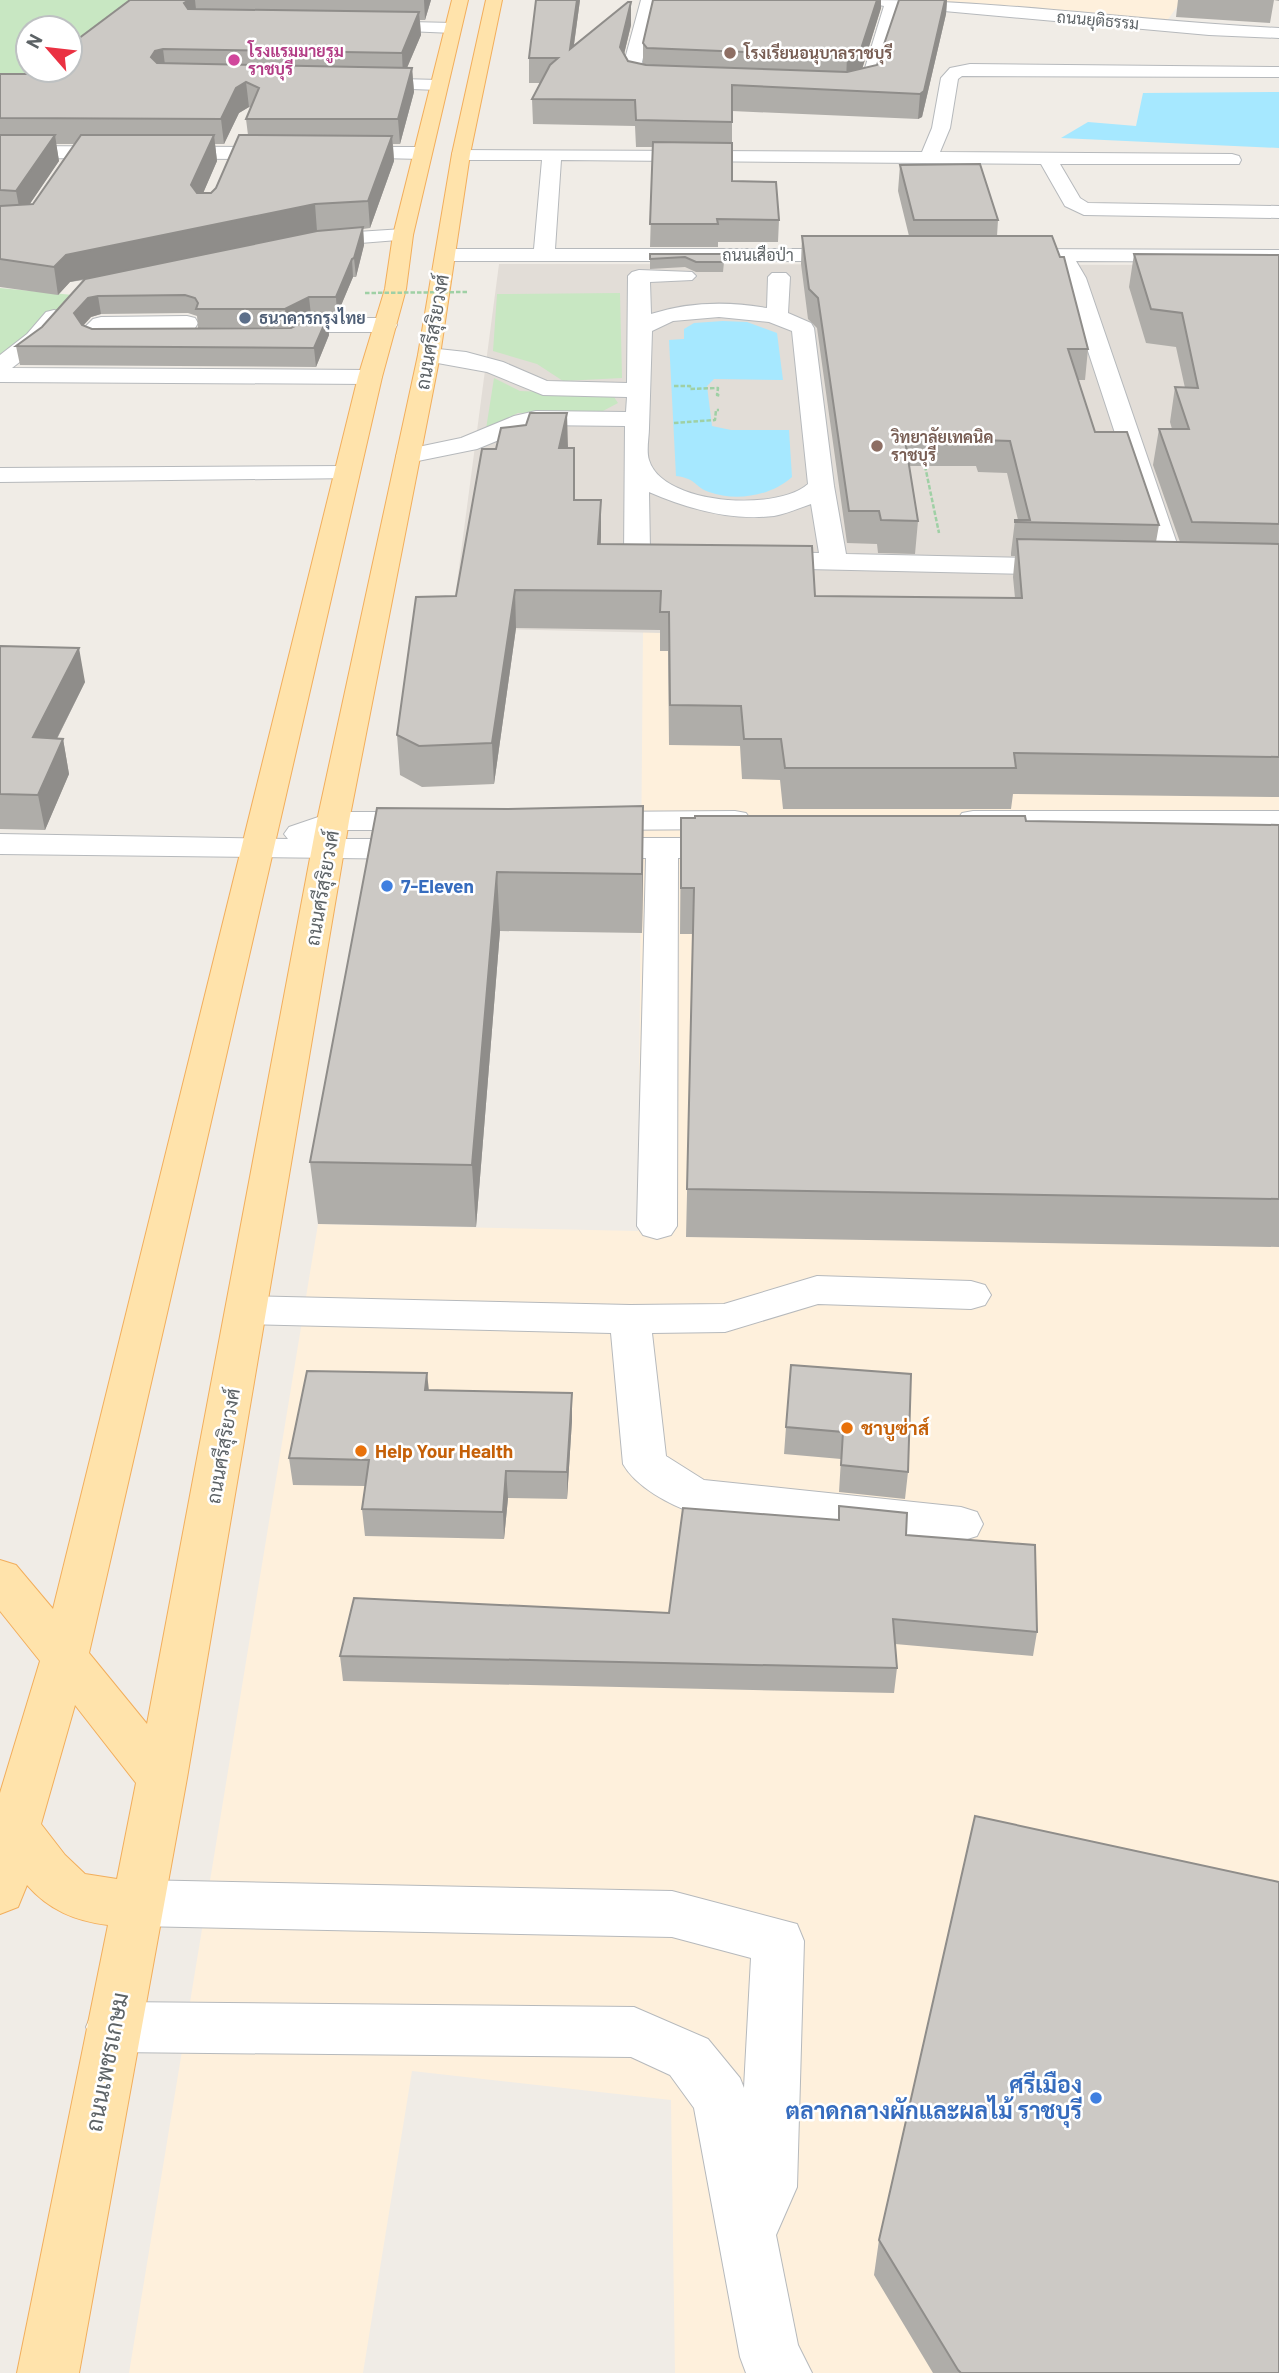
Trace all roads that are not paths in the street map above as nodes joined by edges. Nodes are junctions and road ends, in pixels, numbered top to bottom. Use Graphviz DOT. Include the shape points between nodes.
graph roads {
  1 [pos="494,0"];
  2 [pos="649,0"];
  3 [pos="884,1"];
  4 [pos="1056,8"];
  5 [pos="457,14"];
  6 [pos="346,27"];
  7 [pos="1279,33"];
  8 [pos="1279,72"];
  9 [pos="338,83"];
  10 [pos="687,84"];
  11 [pos="439,85"];
  12 [pos="820,89"];
  13 [pos="241,134"];
  14 [pos="0,152"];
  15 [pos="77,152"];
  16 [pos="233,153"];
  17 [pos="301,153"];
  18 [pos="328,153"];
  19 [pos="423,153"];
  20 [pos="461,154"];
  21 [pos="552,156"];
  22 [pos="928,159"];
  23 [pos="1048,160"];
  24 [pos="1232,160"];
  25 [pos="63,173"];
  26 [pos="223,177"];
  27 [pos="1279,212"];
  28 [pos="292,244"];
  29 [pos="403,245"];
  30 [pos="447,255"];
  31 [pos="544,255"];
  32 [pos="880,255"];
  33 [pos="992,255"];
  34 [pos="1062,255"];
  35 [pos="1279,256"];
  36 [pos="702,276"];
  37 [pos="753,277"];
  38 [pos="779,277"];
  39 [pos="806,277"];
  40 [pos="1048,278"];
  41 [pos="1075,278"];
  42 [pos="1102,278"];
  43 [pos="65,304"];
  44 [pos="777,317"];
  45 [pos="386,325"];
  46 [pos="641,328"];
  47 [pos="253,337"];
  48 [pos="429,355"];
  49 [pos="0,366"];
  50 [pos="0,376"];
  51 [pos="370,377"];
  52 [pos="638,390"];
  53 [pos="638,419"];
  54 [pos="408,456"];
  55 [pos="636,458"];
  56 [pos="347,473"];
  57 [pos="0,475"];
  58 [pos="821,486"];
  59 [pos="703,559"];
  60 [pos="742,560"];
  61 [pos="834,562"];
  62 [pos="1093,568"];
  63 [pos="1146,569"];
  64 [pos="942,820"];
  65 [pos="1279,820"];
  66 [pos="1056,834"];
  67 [pos="331,835"];
  68 [pos="456,835"];
  69 [pos="0,845"];
  70 [pos="662,848"];
  71 [pos="964,848"];
  72 [pos="1279,848"];
  73 [pos="259,849"];
  74 [pos="657,1226"];
  75 [pos="971,1295"];
  76 [pos="248,1310"];
  77 [pos="630,1319"];
  78 [pos="961,1524"];
  79 [pos="0,1578"];
  80 [pos="64,1659"];
  81 [pos="162,1778"];
  82 [pos="8,1818"];
  83 [pos="0,1891"];
  84 [pos="137,1903"];
  85 [pos="113,2027"];
  86 [pos="748,2230"];
  87 [pos="48,2373"];
  88 [pos="781,2373"];
  1 -- 20 [label="main road, ถนนศรีสุริยวงศ์"];
  2 -- 10 [label="street" via="631,70 635,79"];
  3 -- 4 [label="street, ถนนยุติธรรม"];
  3 -- 12 [label="street" via="869,84 846,90"];
  4 -- 7 [label="street, ถนนยุติธรรม" via="1209,30"];
  5 -- 6 [label="street"];
  5 -- 11 [label="main road"];
  8 -- 22 [label="street" via="956,72 950,78 941,128"];
  9 -- 11 [label="street"];
  11 -- 19 [label="main road"];
  13 -- 16 [label="street"];
  14 -- 15 [label="street"];
  15 -- 16 [label="street"];
  15 -- 25 [label="street"];
  16 -- 17 [label="street"];
  16 -- 26 [label="street"];
  18 -- 19 [label="street"];
  19 -- 20 [label="main road"];
  19 -- 29 [label="main road"];
  20 -- 21 [label="street"];
  20 -- 30 [label="main road, ถนนศรีสุริยวงศ์"];
  21 -- 22 [label="street"];
  21 -- 31 [label="street"];
  22 -- 23 [label="street"];
  23 -- 24 [label="street"];
  23 -- 27 [label="street" via="1072,202 1084,209"];
  28 -- 29 [label="street" via="318,240"];
  29 -- 30 [label="main road"];
  29 -- 45 [label="main road"];
  30 -- 31 [label="street, ถนนเสือป่า"];
  30 -- 48 [label="main road, ถนนศรีสุริยวงศ์"];
  31 -- 32 [label="street, ถนนเสือป่า"];
  33 -- 34 [label="street"];
  34 -- 35 [label="street"];
  34 -- 41 [label="street"];
  36 -- 46 [label="street" via="639,276"];
  37 -- 38 [label="street"];
  38 -- 39 [label="street"];
  38 -- 44 [label="street"];
  40 -- 41 [label="street"];
  41 -- 42 [label="street"];
  41 -- 63 [label="street" via="1186,570"];
  43 -- 49 [label="street" via="35,339"];
  44 -- 46 [label="street" via="719,310 677,312 656,317"];
  44 -- 58 [label="street" via="803,328"];
  45 -- 47 [label="street" via="307,324 293,337"];
  45 -- 51 [label="main road"];
  46 -- 52 [label="street"];
  48 -- 52 [label="street" via="495,367 543,388"];
  48 -- 54 [label="main road, ถนนศรีสุริยวงศ์"];
  50 -- 51 [label="street"];
  51 -- 56 [label="main road"];
  52 -- 53 [label="street"];
  53 -- 54 [label="street" via="536,418 468,444"];
  53 -- 55 [label="street"];
  54 -- 67 [label="main road, ถนนศรีสุริยวงศ์"];
  55 -- 58 [label="street" via="649,483 689,500 729,509 774,508 809,497"];
  55 -- 59 [label="street" via="637,558"];
  56 -- 57 [label="street"];
  56 -- 73 [label="main road"];
  58 -- 61 [label="street"];
  60 -- 61 [label="street"];
  61 -- 62 [label="street"];
  64 -- 66 [label="street"];
  65 -- 66 [label="street"];
  66 -- 71 [label="street"];
  66 -- 72 [label="street"];
  67 -- 68 [label="street"];
  67 -- 73 [label="street"];
  67 -- 76 [label="main road, ถนนศรีสุริยวงศ์"];
  69 -- 73 [label="street"];
  70 -- 70 [label="street" via="567,834 760,834"];
  70 -- 74 [label="street"];
  73 -- 80 [label="main road"];
  75 -- 77 [label="street" via="817,1290 725,1318"];
  76 -- 77 [label="street"];
  76 -- 81 [label="main road, ถนนศรีสุริยวงศ์"];
  77 -- 78 [label="street" via="645,1464 694,1496"];
  79 -- 80 [label="main road"];
  80 -- 81 [label="main road"];
  80 -- 82 [label="main road"];
  81 -- 84 [label="main road, ถนนศรีสุริยวงศ์"];
  82 -- 83 [label="main road"];
  82 -- 84 [label="main road" via="47,1872 76,1895"];
  84 -- 85 [label="main road, ถนนเพชรเกษม"];
  84 -- 86 [label="street" via="672,1914 778,1941 768,2187"];
  85 -- 86 [label="street" via="634,2032 690,2057 720,2097"];
  85 -- 87 [label="main road, ถนนเพชรเกษม"];
  86 -- 88 [label="street" via="770,2357"];
}
